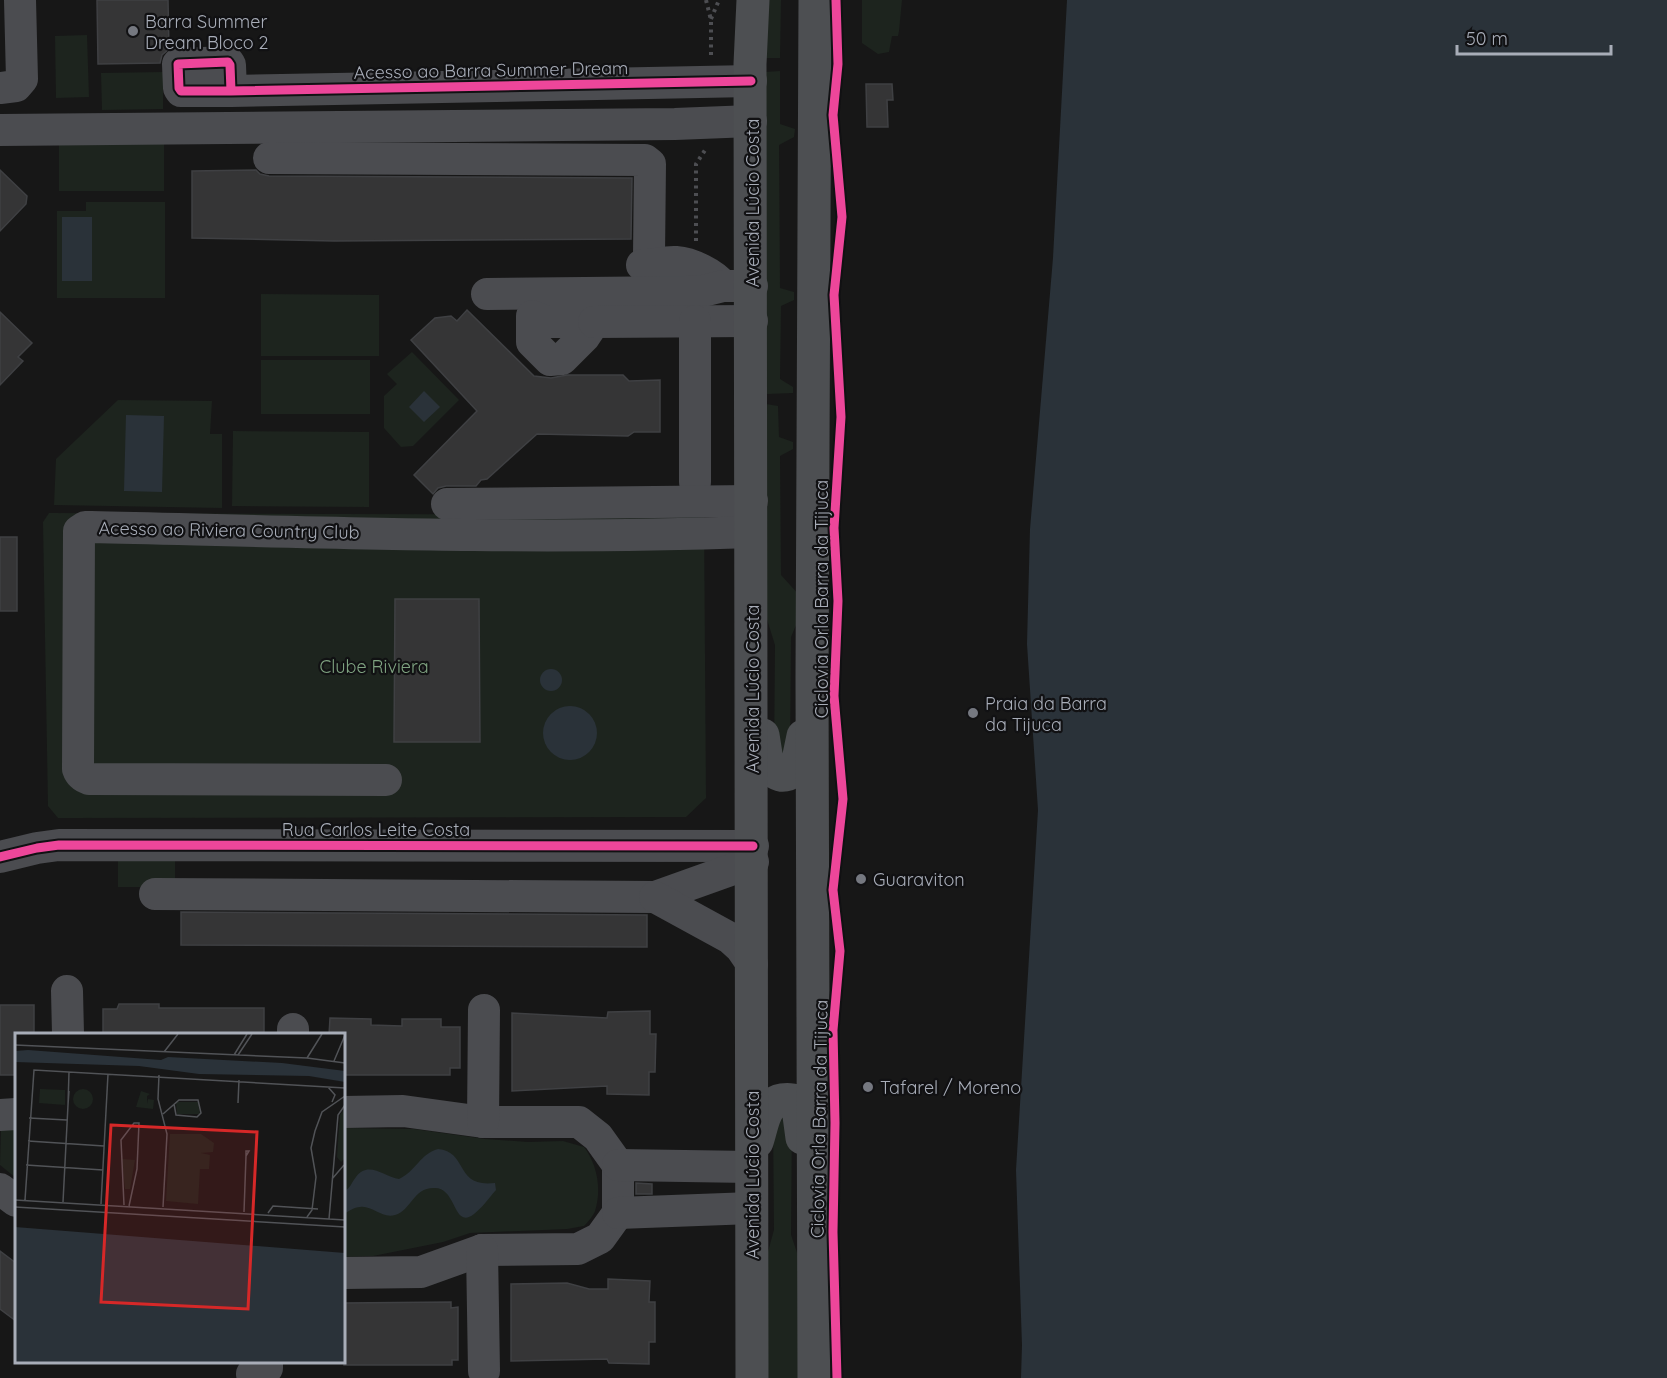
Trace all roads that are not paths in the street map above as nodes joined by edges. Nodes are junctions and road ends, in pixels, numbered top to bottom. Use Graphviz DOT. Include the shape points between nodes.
graph roads {
  1 [pos="20,0"];
  2 [pos="753,0"];
  3 [pos="815,0"];
  4 [pos="751,81"];
  5 [pos="0,88"];
  6 [pos="231,91"];
  7 [pos="738,122"];
  8 [pos="0,130"];
  9 [pos="269,158"];
  10 [pos="651,274"];
  11 [pos="731,284"];
  12 [pos="487,294"];
  13 [pos="695,321"];
  14 [pos="752,321"];
  15 [pos="594,322"];
  16 [pos="695,482"];
  17 [pos="447,504"];
  18 [pos="751,516"];
  19 [pos="752,659"];
  20 [pos="812,676"];
  21 [pos="386,780"];
  22 [pos="753,854"];
  23 [pos="0,857"];
  24 [pos="155,894"];
  25 [pos="655,897"];
  26 [pos="752,964"];
  27 [pos="67,991"];
  28 [pos="484,1010"];
  29 [pos="68,1033"];
  30 [pos="345,1112"];
  31 [pos="483,1122"];
  32 [pos="752,1162"];
  33 [pos="618,1165"];
  34 [pos="688,1167"];
  35 [pos="0,1189"];
  36 [pos="15,1200"];
  37 [pos="752,1208"];
  38 [pos="690,1209"];
  39 [pos="618,1213"];
  40 [pos="813,1230"];
  41 [pos="483,1250"];
  42 [pos="345,1273"];
  43 [pos="484,1371"];
  44 [pos="752,1378"];
  45 [pos="814,1378"];
  1 -- 5 [label="street" via="22,79 16,86"];
  2 -- 4 [label="main road, Avenida Lúcio Costa"];
  3 -- 20 [label="main road"];
  4 -- 6 [label="street, Acesso ao Barra Summer Dream"];
  4 -- 7 [label="main road, Avenida Lúcio Costa"];
  7 -- 8 [label="street"];
  7 -- 11 [label="main road, Avenida Lúcio Costa"];
  9 -- 10 [label="street" via="645,160 650,164"];
  10 -- 11 [label="street" via="703,291"];
  10 -- 12 [label="street"];
  11 -- 14 [label="main road, Avenida Lúcio Costa"];
  13 -- 14 [label="street"];
  13 -- 15 [label="street"];
  13 -- 16 [label="street"];
  14 -- 18 [label="main road, Avenida Lúcio Costa"];
  17 -- 18 [label="street"];
  18 -- 19 [label="main road, Avenida Lúcio Costa"];
  18 -- 21 [label="street, Acesso ao Riviera Country Club" via="669,535 91,527 79,531 78,769 84,778"];
  19 -- 20 [label="main road" via="768,767 778,776 796,770"];
  19 -- 22 [label="main road, Avenida Lúcio Costa"];
  20 -- 40 [label="main road"];
  22 -- 23 [label="street, Rua Carlos Leite Costa" via="59,845"];
  22 -- 25 [label="street"];
  22 -- 26 [label="main road, Avenida Lúcio Costa"];
  24 -- 25 [label="street"];
  25 -- 26 [label="street" via="730,938"];
  26 -- 32 [label="main road, Avenida Lúcio Costa"];
  27 -- 29 [label="street"];
  28 -- 31 [label="street"];
  30 -- 31 [label="street" via="403,1111"];
  31 -- 33 [label="street" via="579,1122 598,1137"];
  32 -- 34 [label="street"];
  32 -- 37 [label="main road, Avenida Lúcio Costa"];
  32 -- 40 [label="main road" via="767,1110 773,1102 793,1100 798,1108"];
  33 -- 34 [label="street"];
  33 -- 39 [label="street"];
  34 -- 38 [label="street"];
  35 -- 36 [label="street"];
  37 -- 38 [label="street"];
  37 -- 44 [label="main road, Avenida Lúcio Costa"];
  38 -- 39 [label="street"];
  39 -- 41 [label="street" via="600,1238 578,1249"];
  40 -- 45 [label="main road"];
  41 -- 42 [label="street" via="421,1272"];
  41 -- 43 [label="street"];
}
